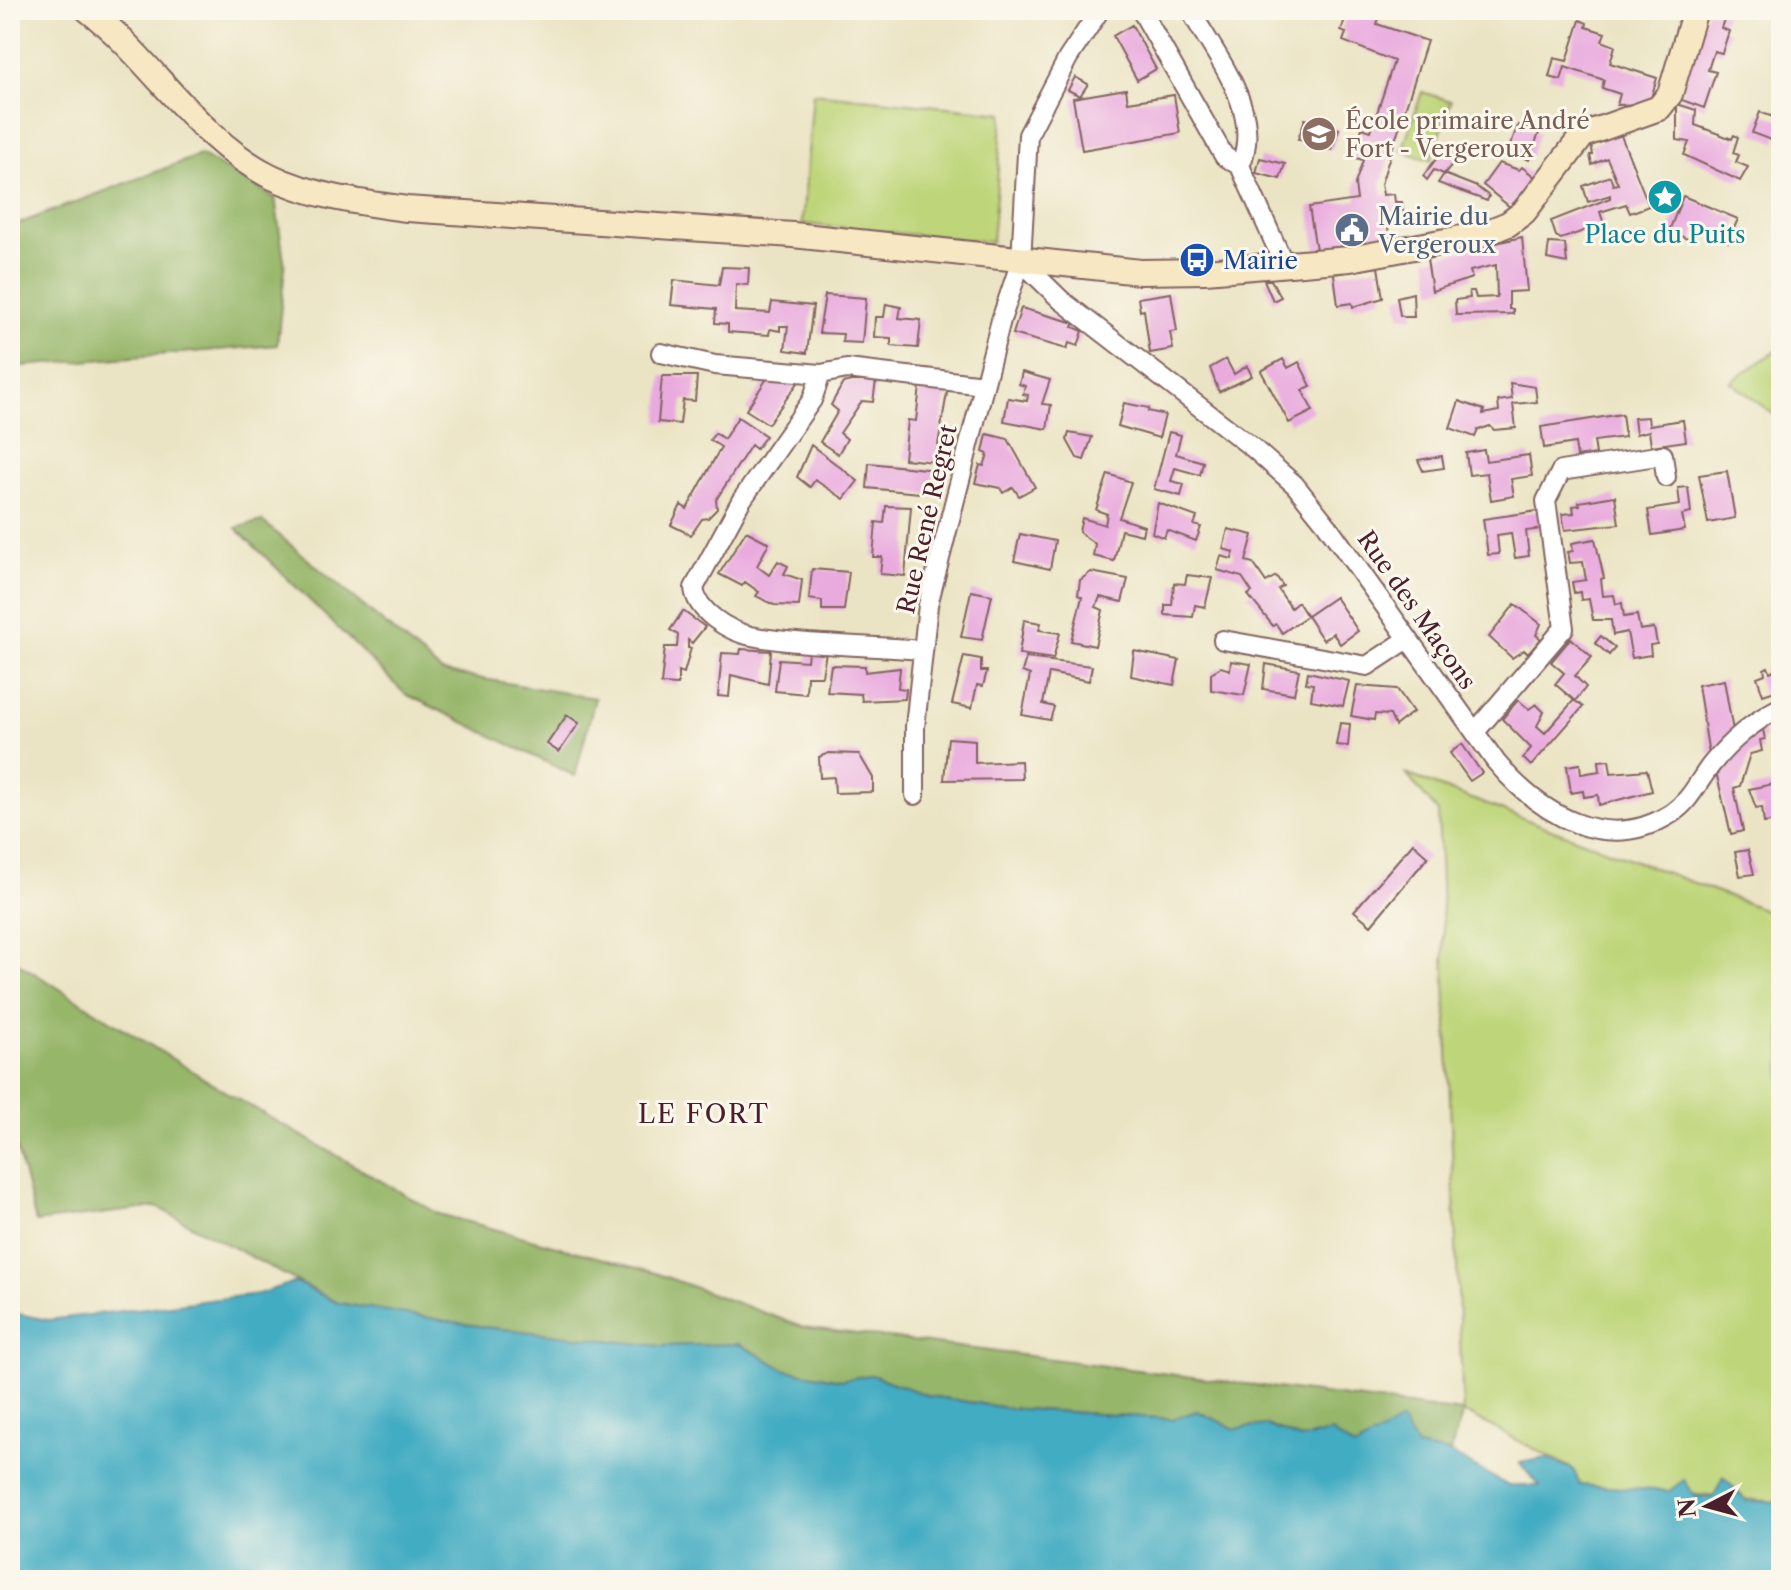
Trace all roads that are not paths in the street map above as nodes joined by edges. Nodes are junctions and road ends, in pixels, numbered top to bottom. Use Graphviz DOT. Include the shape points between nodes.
graph roads {
  1 [pos="1100,10"];
  2 [pos="1141,10"];
  3 [pos="1190,10"];
  4 [pos="1695,10"];
  5 [pos="93,11"];
  6 [pos="1240,166"];
  7 [pos="1021,261"];
  8 [pos="1285,266"];
  9 [pos="661,353"];
  10 [pos="821,374"];
  11 [pos="984,385"];
  12 [pos="1666,477"];
  13 [pos="1408,639"];
  14 [pos="1223,640"];
  15 [pos="923,650"];
  16 [pos="1781,707"];
  17 [pos="1475,732"];
  18 [pos="915,795"];
  1 -- 7 [label="street, Rue René Regret" via="1032,124"];
  2 -- 6 [label="street" via="1224,156"];
  3 -- 6 [label="street" via="1247,114 1250,133"];
  4 -- 8 [label="street" via="1670,94 1659,108 1583,135 1524,212 1508,224 1415,248"];
  5 -- 7 [label="street" via="222,142 269,176 347,201 793,235"];
  6 -- 8 [label="street"];
  7 -- 8 [label="street" via="1140,272"];
  7 -- 11 [label="street, Rue René Regret"];
  7 -- 13 [label="street, Rue des Maçons" via="1061,300 1295,485"];
  9 -- 10 [label="street" via="715,365"];
  10 -- 11 [label="street" via="847,369"];
  10 -- 15 [label="street" via="812,400 741,501 698,575 695,600 704,611 750,635"];
  11 -- 15 [label="street, Rue René Regret" via="928,605"];
  12 -- 17 [label="street" via="1663,455 1561,471 1546,501 1564,628"];
  13 -- 14 [label="street" via="1367,666"];
  13 -- 17 [label="street, Rue des Maçons"];
  15 -- 18 [label="street, Rue René Regret"];
  16 -- 17 [label="street, Rue des Maçons" via="1739,734 1672,813 1601,832 1554,814 1520,791"];
}
